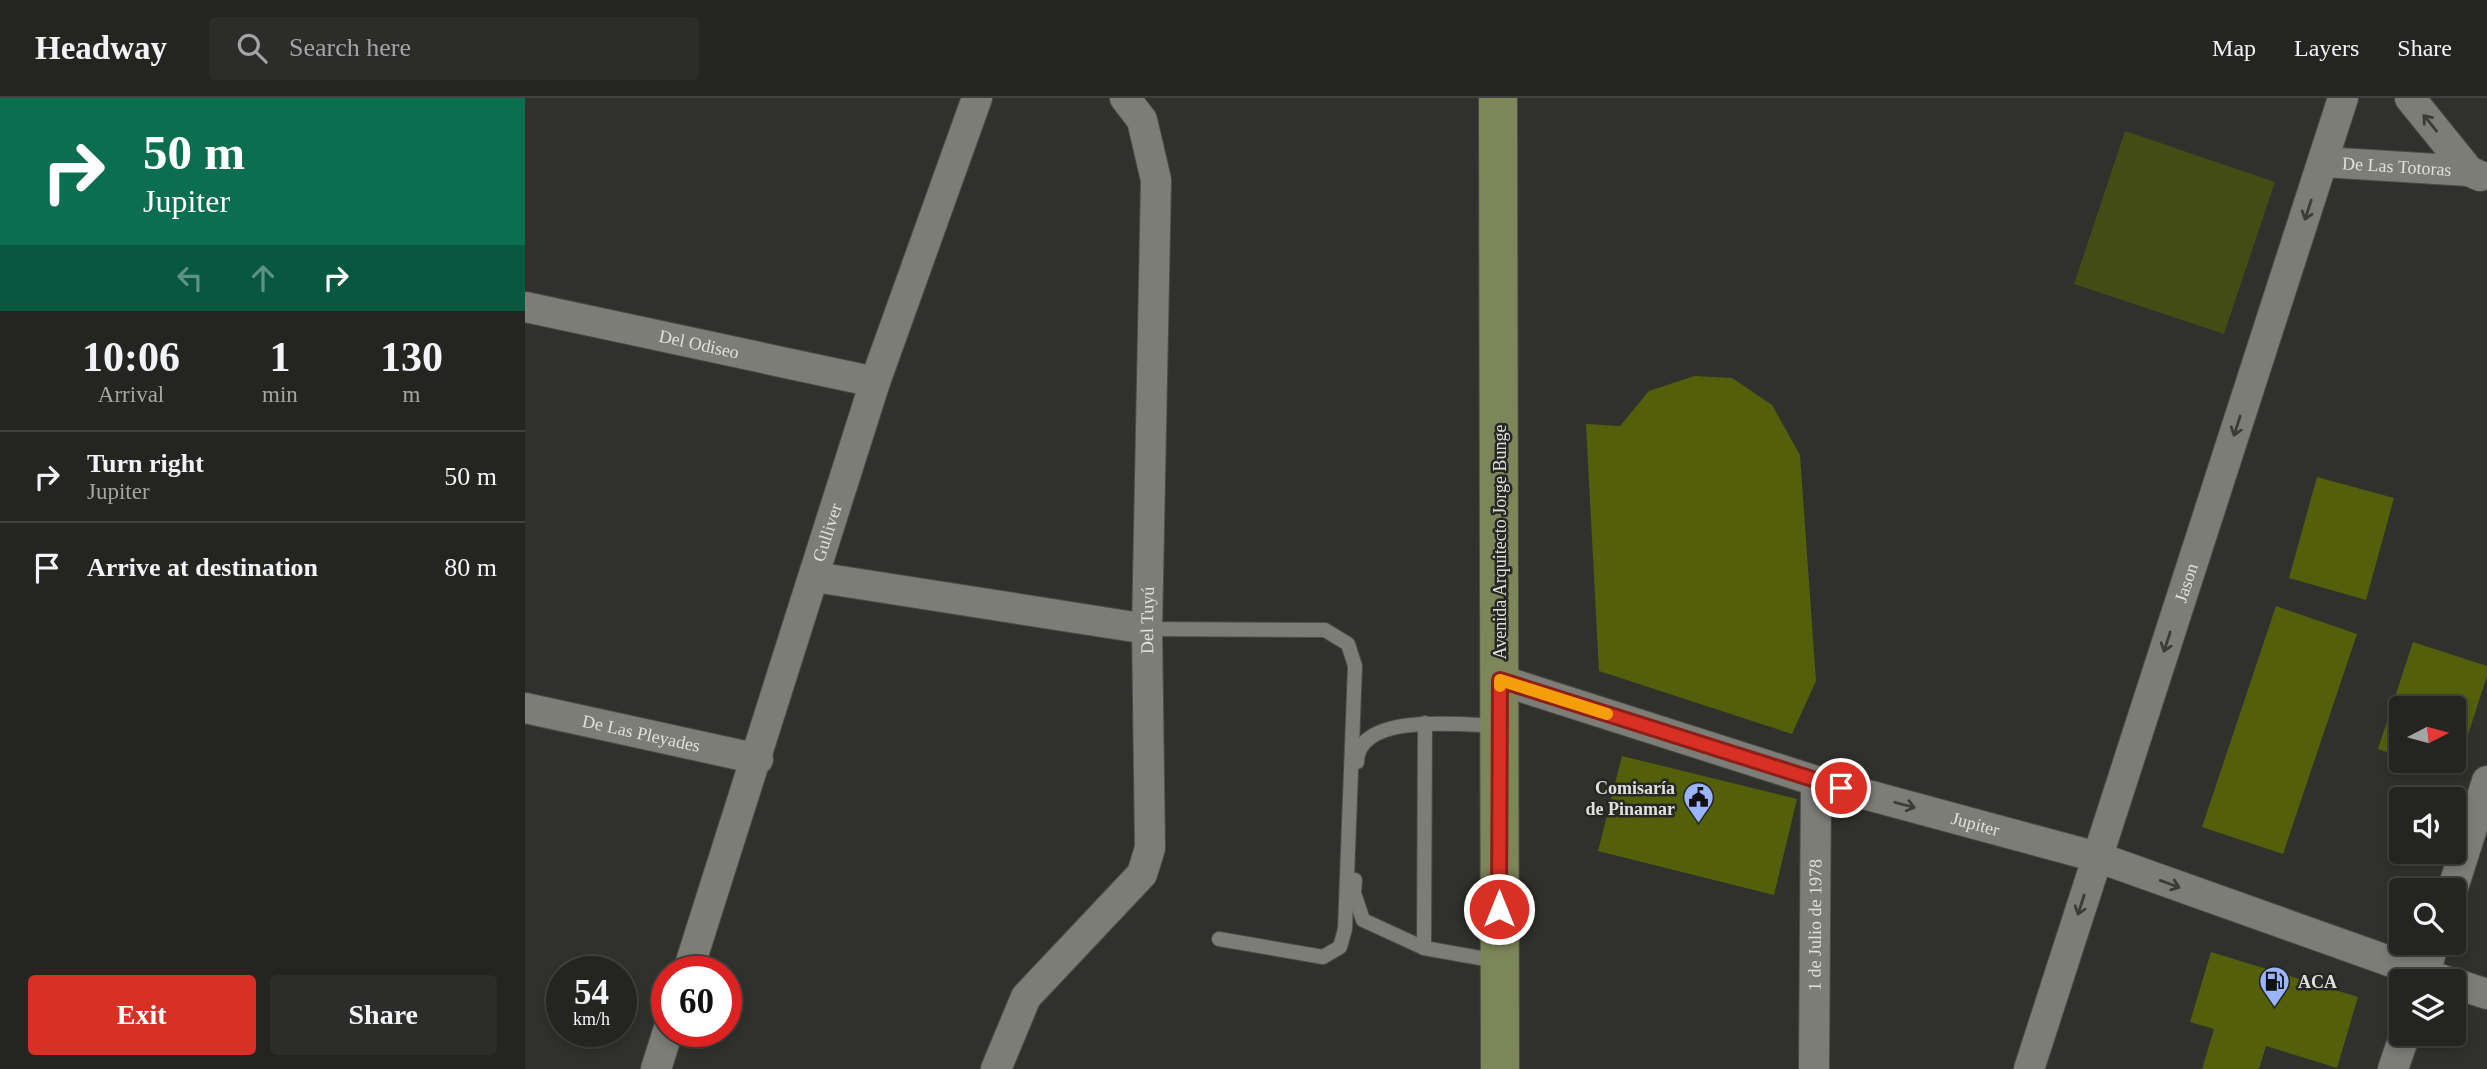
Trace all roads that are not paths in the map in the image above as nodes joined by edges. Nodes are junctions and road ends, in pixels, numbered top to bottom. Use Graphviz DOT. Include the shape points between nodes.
graph roads {
  1 [pos="977,98"];
  2 [pos="1498,98"];
  3 [pos="2343,98"];
  4 [pos="2410,98"];
  5 [pos="1134,109"];
  6 [pos="2323,162"];
  7 [pos="2478,175"];
  8 [pos="525,307"];
  9 [pos="875,382"];
  10 [pos="815,577"];
  11 [pos="1147,629"];
  12 [pos="1500,680"];
  13 [pos="525,708"];
  14 [pos="1425,723"];
  15 [pos="1500,726"];
  16 [pos="758,759"];
  17 [pos="1816,781"];
  18 [pos="2487,781"];
  19 [pos="2097,857"];
  20 [pos="2456,878"];
  21 [pos="1219,939"];
  22 [pos="1424,948"];
  23 [pos="693,956"];
  24 [pos="1499,961"];
  25 [pos="2404,969"];
  26 [pos="2466,988"];
  27 [pos="2487,994"];
  28 [pos="2401,1046"];
  29 [pos="663,1047"];
  30 [pos="656,1069"];
  31 [pos="996,1069"];
  32 [pos="1500,1069"];
  33 [pos="1814,1069"];
  34 [pos="2029,1069"];
  35 [pos="2393,1069"];
  1 -- 9 [label="street, Gulliver"];
  2 -- 12 [label="main road, Avenida Arquitecto Jorge Bunge"];
  3 -- 6 [label="street, Jason"];
  7 -- 4 [label="street, De Las Totoras, one-way"];
  5 -- 11 [label="street, Del Tuyú" via="1156,180"];
  6 -- 7 [label="street, De Las Totoras"];
  6 -- 19 [label="street, Jason, one-way"];
  8 -- 9 [label="street, Del Odiseo"];
  9 -- 10 [label="street, Gulliver"];
  10 -- 11 [label="street"];
  10 -- 16 [label="street, Gulliver"];
  11 -- 21 [label="lane" via="1325,630 1348,644 1355,666 1345,929 1340,947 1323,957"];
  11 -- 31 [label="street, Del Tuyú" via="1150,848 1142,874 1026,997"];
  12 -- 15 [label="main road, Avenida Arquitecto Jorge Bunge"];
  12 -- 17 [label="street, Jupiter"];
  13 -- 16 [label="street, De Las Pleyades"];
  14 -- 15 [label="lane"];
  14 -- 22 [label="lane"];
  14 -- 22 [label="lane" via="1374,733 1357,756 1354,893 1363,920"];
  15 -- 24 [label="main road, Avenida Arquitecto Jorge Bunge"];
  16 -- 23 [label="street, Gulliver"];
  17 -- 19 [label="street, Jupiter, one-way"];
  17 -- 33 [label="street, 1 de Julio de 1978"];
  18 -- 20 [label="street"];
  19 -- 25 [label="street, Jupiter, one-way"];
  19 -- 34 [label="street, Jason, one-way"];
  22 -- 24 [label="lane"];
  24 -- 32 [label="main road, Avenida Arquitecto Jorge Bunge"];
  26 -- 27 [label="street"];
  28 -- 35 [label="street"];
  29 -- 30 [label="street"];
}
